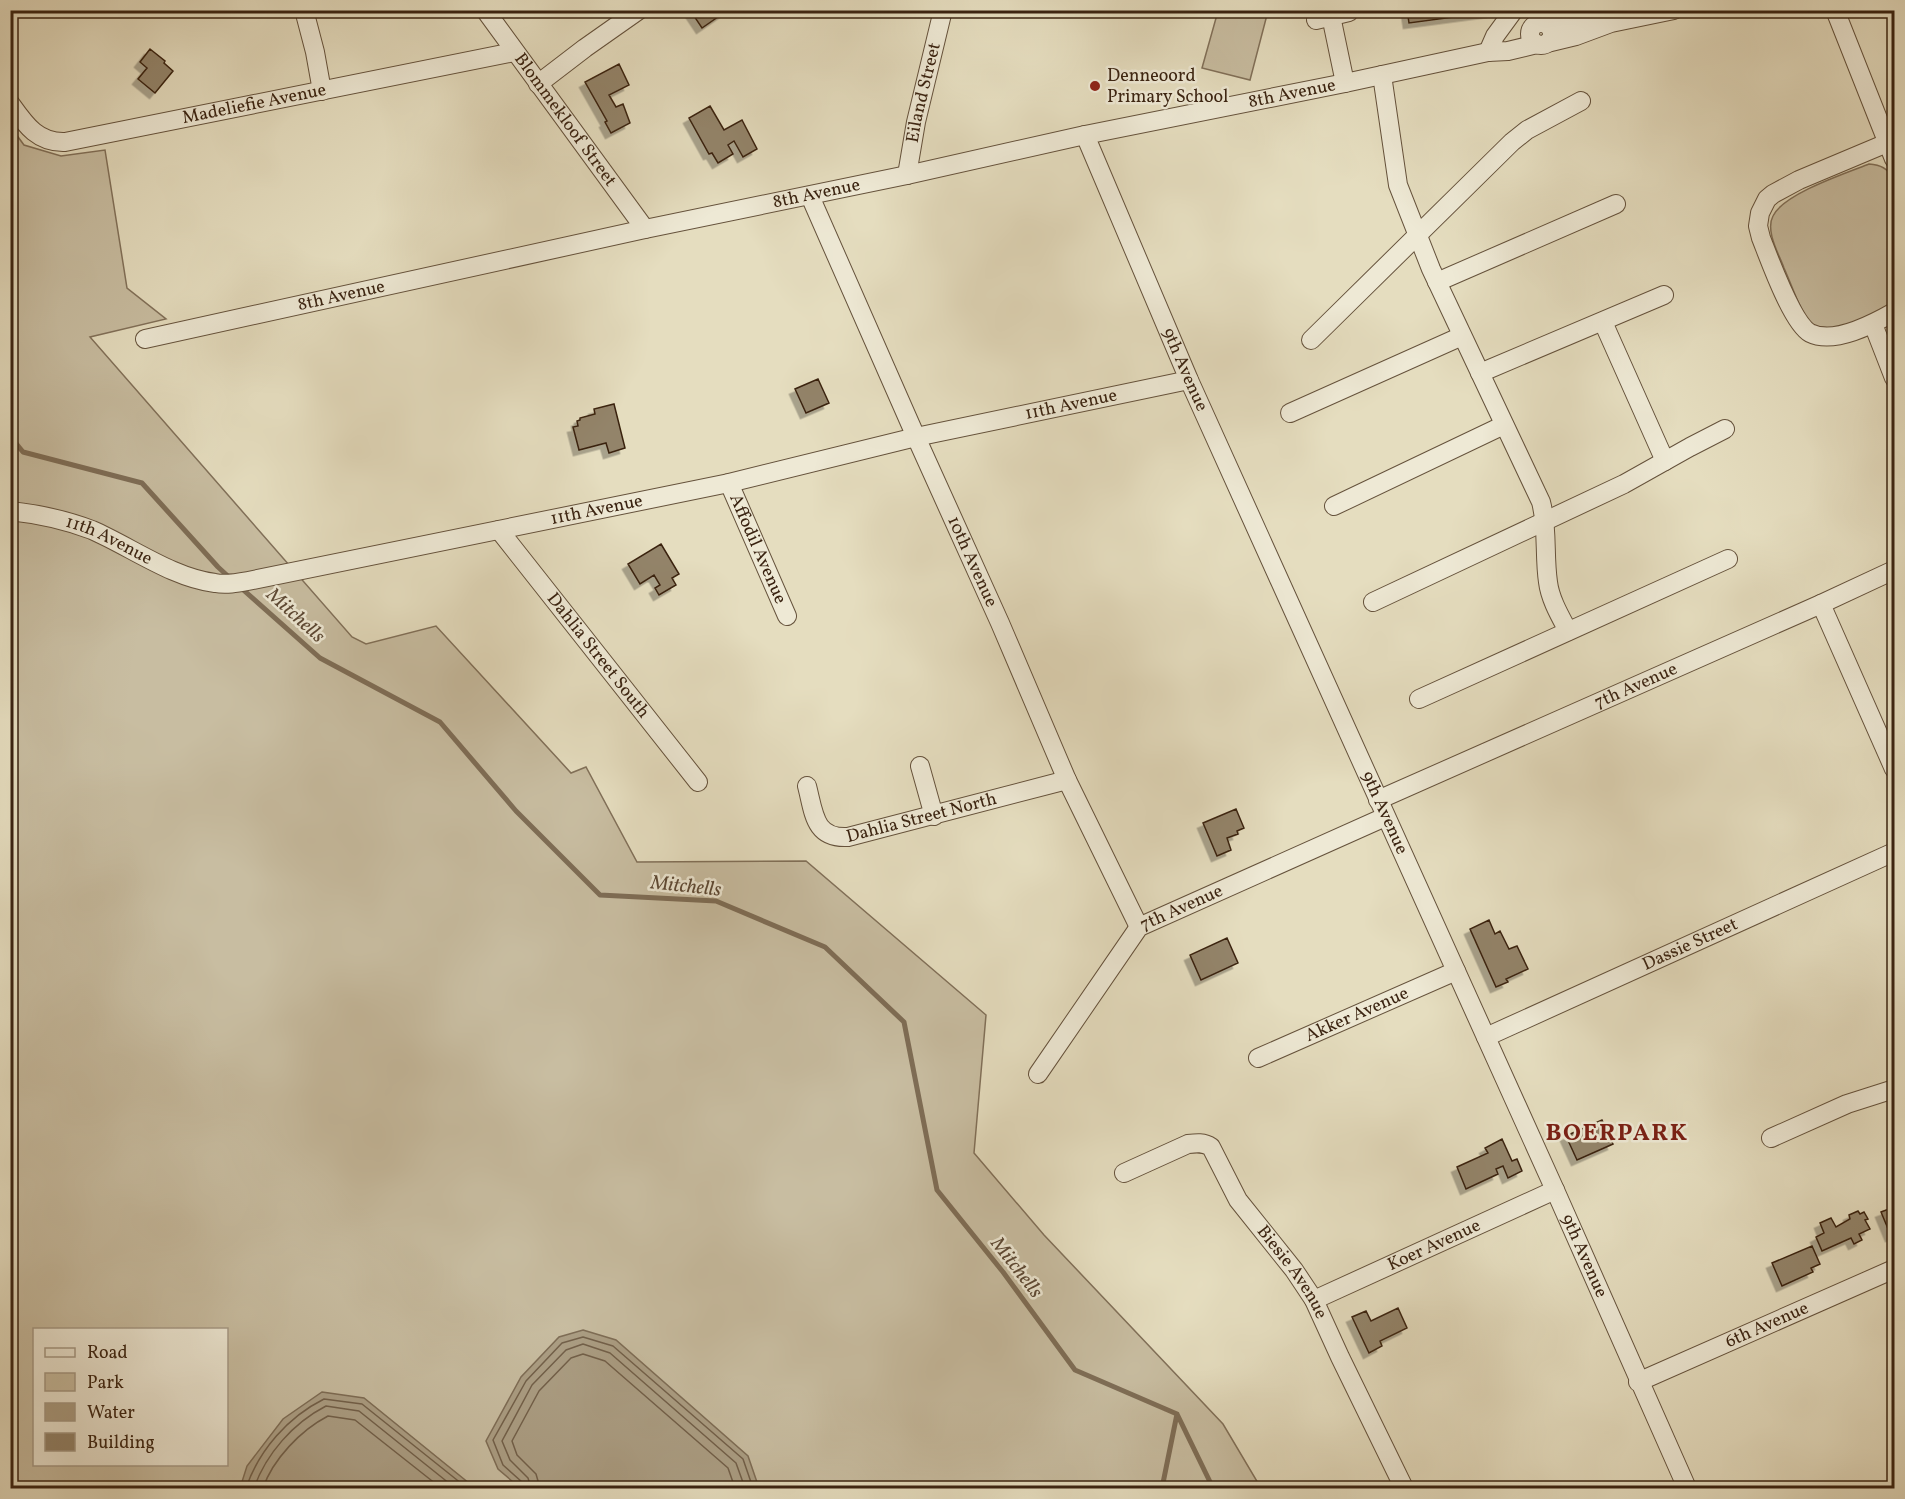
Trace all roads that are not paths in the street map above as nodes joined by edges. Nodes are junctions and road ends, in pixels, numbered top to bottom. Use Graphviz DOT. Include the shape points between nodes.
graph roads {
  1 [pos="303,10"];
  2 [pos="485,10"];
  3 [pos="639,10"];
  4 [pos="943,10"];
  5 [pos="1514,10"];
  6 [pos="1674,10"];
  7 [pos="1835,10"];
  8 [pos="1332,16"];
  9 [pos="1540,30"];
  10 [pos="514,52"];
  11 [pos="1488,52"];
  12 [pos="1382,75"];
  13 [pos="1345,83"];
  14 [pos="538,84"];
  15 [pos="322,91"];
  16 [pos="1581,101"];
  17 [pos="10,103"];
  18 [pos="1085,135"];
  19 [pos="1891,151"];
  20 [pos="907,175"];
  21 [pos="810,196"];
  22 [pos="1616,204"];
  23 [pos="645,229"];
  24 [pos="1418,235"];
  25 [pos="1437,282"];
  26 [pos="1664,295"];
  27 [pos="1894,312"];
  28 [pos="1603,321"];
  29 [pos="1872,324"];
  30 [pos="1462,336"];
  31 [pos="146,339"];
  32 [pos="1311,340"];
  33 [pos="1480,373"];
  34 [pos="1894,378"];
  35 [pos="1190,380"];
  36 [pos="1290,413"];
  37 [pos="1504,425"];
  38 [pos="1725,429"];
  39 [pos="916,437"];
  40 [pos="1665,461"];
  41 [pos="729,483"];
  42 [pos="1334,506"];
  43 [pos="10,511"];
  44 [pos="1545,521"];
  45 [pos="499,531"];
  46 [pos="1728,559"];
  47 [pos="1894,570"];
  48 [pos="1373,602"];
  49 [pos="1821,604"];
  50 [pos="787,616"];
  51 [pos="1568,631"];
  52 [pos="1419,699"];
  53 [pos="920,765"];
  54 [pos="1894,769"];
  55 [pos="1067,780"];
  56 [pos="698,782"];
  57 [pos="807,786"];
  58 [pos="1382,808"];
  59 [pos="934,816"];
  60 [pos="1894,852"];
  61 [pos="1139,927"];
  62 [pos="1456,971"];
  63 [pos="1486,1037"];
  64 [pos="1258,1058"];
  65 [pos="1038,1074"];
  66 [pos="1894,1089"];
  67 [pos="1771,1138"];
  68 [pos="1124,1173"];
  69 [pos="1555,1190"];
  70 [pos="1894,1269"];
  71 [pos="1314,1300"];
  72 [pos="1638,1382"];
  73 [pos="1404,1488"];
  74 [pos="1687,1488"];
  1 -- 15 [label="street"];
  2 -- 10 [label="street, Blommekloof Street"];
  3 -- 14 [label="street"];
  4 -- 20 [label="street, Eiland Street"];
  5 -- 11 [label="street"];
  6 -- 9 [label="street, 8th Avenue" via="1611,23 1572,23"];
  7 -- 19 [label="street"];
  8 -- 13 [label="street"];
  9 -- 11 [label="street, 8th Avenue"];
  10 -- 14 [label="street, Blommekloof Street"];
  10 -- 15 [label="street, Madeliefie Avenue"];
  11 -- 12 [label="street, 8th Avenue"];
  12 -- 13 [label="street, 8th Avenue"];
  12 -- 24 [label="street" via="1398,185"];
  13 -- 18 [label="street, 8th Avenue"];
  14 -- 23 [label="street, Blommekloof Street"];
  15 -- 17 [label="street, Madeliefie Avenue" via="58,142 33,133"];
  16 -- 24 [label="street" via="1527,130"];
  18 -- 20 [label="street, 8th Avenue"];
  18 -- 35 [label="street, 9th Avenue"];
  19 -- 29 [label="street" via="1781,189 1767,199 1759,221 1761,238 1774,270 1805,329 1830,336"];
  20 -- 21 [label="street, 8th Avenue"];
  21 -- 23 [label="street, 8th Avenue"];
  21 -- 39 [label="street, 10th Avenue"];
  22 -- 25 [label="street"];
  23 -- 31 [label="street, 8th Avenue"];
  24 -- 25 [label="street"];
  24 -- 32 [label="street"];
  25 -- 30 [label="street"];
  26 -- 28 [label="street"];
  27 -- 29 [label="street"];
  28 -- 33 [label="street"];
  28 -- 40 [label="street"];
  29 -- 34 [label="street"];
  30 -- 33 [label="street"];
  30 -- 36 [label="street"];
  33 -- 37 [label="street"];
  35 -- 39 [label="street, 11th Avenue"];
  35 -- 58 [label="street, 9th Avenue"];
  37 -- 42 [label="street"];
  37 -- 44 [label="street"];
  38 -- 40 [label="street"];
  39 -- 41 [label="street, 11th Avenue"];
  39 -- 55 [label="street, 10th Avenue"];
  40 -- 44 [label="street"];
  41 -- 45 [label="street, 11th Avenue"];
  41 -- 50 [label="street, Affodil Avenue"];
  43 -- 45 [label="street, 11th Avenue" via="72,522 192,578 228,584"];
  44 -- 48 [label="street"];
  44 -- 51 [label="street" via="1548,582"];
  45 -- 56 [label="street, Dahlia Street South"];
  46 -- 51 [label="street"];
  47 -- 49 [label="street, 7th Avenue"];
  49 -- 54 [label="street"];
  49 -- 58 [label="street, 7th Avenue"];
  51 -- 52 [label="street"];
  53 -- 59 [label="street"];
  55 -- 59 [label="street, Dahlia Street North"];
  55 -- 61 [label="street, 10th Avenue"];
  57 -- 59 [label="street, Dahlia Street North" via="821,828 839,838"];
  58 -- 61 [label="street, 7th Avenue"];
  58 -- 62 [label="street, 9th Avenue"];
  60 -- 63 [label="street, Dassie Street"];
  61 -- 65 [label="street, 7th Avenue"];
  62 -- 63 [label="street, 9th Avenue"];
  62 -- 64 [label="street, Akker Avenue"];
  63 -- 69 [label="street, 9th Avenue"];
  66 -- 67 [label="street" via="1847,1104"];
  68 -- 71 [label="street, Biesie Avenue" via="1188,1144 1208,1144 1238,1200"];
  69 -- 71 [label="street, Koer Avenue"];
  69 -- 72 [label="street, 9th Avenue"];
  70 -- 72 [label="street, 6th Avenue"];
  71 -- 73 [label="street, Biesie Avenue"];
  72 -- 74 [label="street, 9th Avenue"];
}
